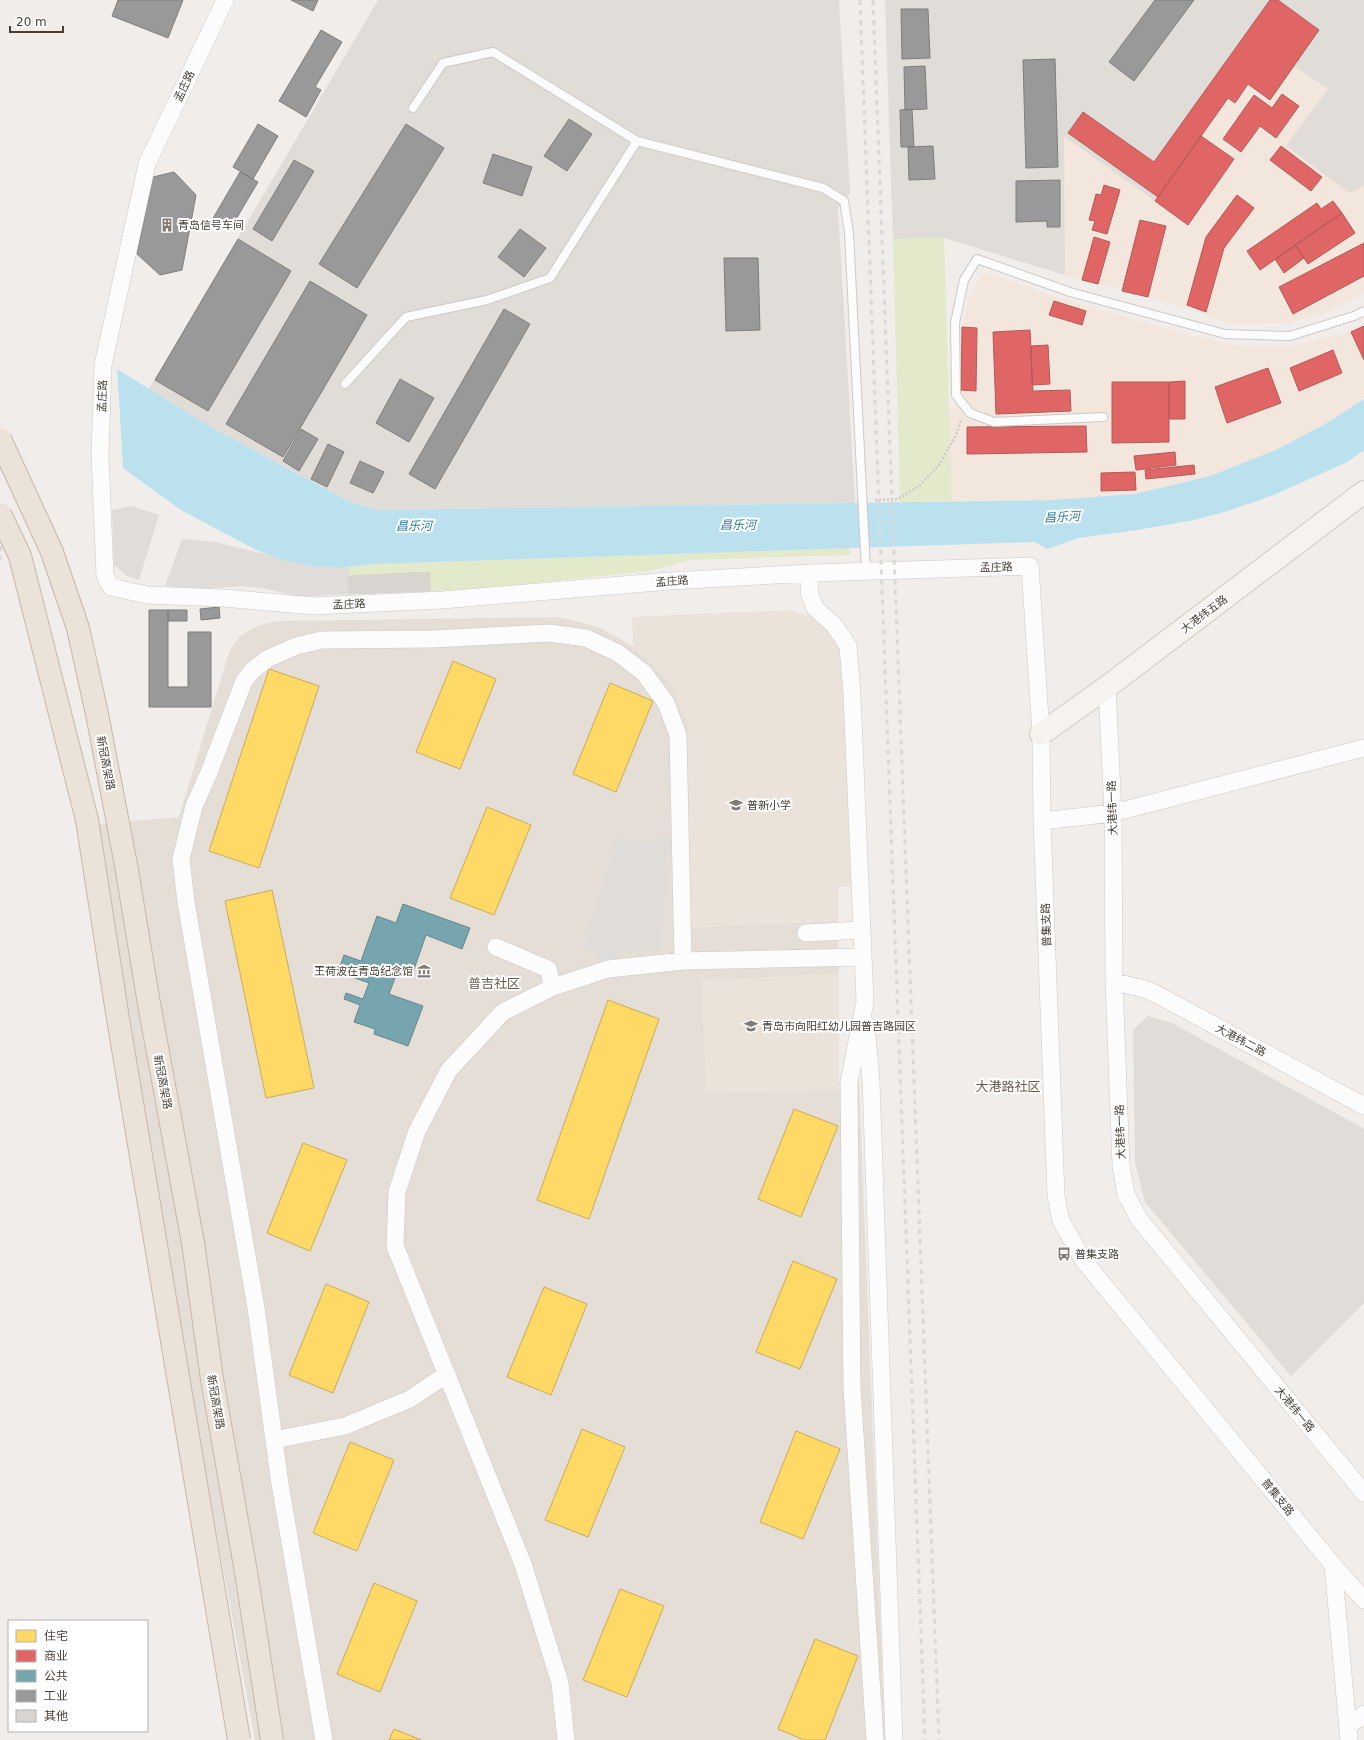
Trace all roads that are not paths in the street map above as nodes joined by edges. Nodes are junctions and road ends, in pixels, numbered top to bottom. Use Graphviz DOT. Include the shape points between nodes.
graph roads {
  1 [pos="224,0"];
  2 [pos="413,108"];
  3 [pos="637,141"];
  4 [pos="1364,311"];
  5 [pos="345,384"];
  6 [pos="1103,417"];
  7 [pos="0,439"];
  8 [pos="1364,492"];
  9 [pos="0,514"];
  10 [pos="866,571"];
  11 [pos="811,573"];
  12 [pos="1107,687"];
  13 [pos="1041,734"];
  14 [pos="1364,748"];
  15 [pos="1113,813"];
  16 [pos="1042,821"];
  17 [pos="862,930"];
  18 [pos="806,933"];
  19 [pos="496,947"];
  20 [pos="863,957"];
  21 [pos="683,961"];
  22 [pos="1114,982"];
  23 [pos="553,986"];
  24 [pos="865,1002"];
  25 [pos="1364,1106"];
  26 [pos="447,1374"];
  27 [pos="274,1440"];
  28 [pos="1364,1493"];
  29 [pos="1333,1565"];
  30 [pos="1364,1600"];
  31 [pos="1364,1714"];
  32 [pos="1349,1733"];
  33 [pos="239,1740"];
  34 [pos="272,1740"];
  35 [pos="324,1740"];
  36 [pos="566,1740"];
  37 [pos="875,1740"];
  38 [pos="894,1740"];
  1 -- 11 [label="street, 孟庄路" via="147,164 103,365 100,454 106,576 111,587 147,595 223,598 314,606 442,600 670,581"];
  2 -- 3 [label="lane" via="443,64 493,52"];
  3 -- 5 [label="lane" via="550,278 487,300 406,317"];
  3 -- 10 [label="lane" via="824,188 844,201 849,233"];
  4 -- 6 [label="lane" via="1290,336 1225,334 1070,292 977,259 964,280 955,323 956,395 970,413 994,422"];
  7 -- 34 [label="highway, 新冠高架路, bridge" via="52,552 78,628 97,714 193,1243 212,1379"];
  8 -- 12 [label="street, 大港纬五路"];
  9 -- 33 [label="highway, bridge" via="20,556 87,820"];
  10 -- 11 [label="street, 孟庄路"];
  10 -- 13 [label="street, 孟庄路" via="1030,566"];
  11 -- 17 [label="street" via="809,592 814,608 834,625 848,646"];
  12 -- 13 [label="street, 大港纬五路"];
  12 -- 15 [label="street, 大港纬一路"];
  13 -- 16 [label="street, 普集支路"];
  14 -- 15 [label="street"];
  15 -- 16 [label="street"];
  15 -- 22 [label="street, 大港纬一路"];
  16 -- 29 [label="street, 普集支路" via="1056,1196 1061,1221 1084,1261"];
  17 -- 18 [label="street"];
  17 -- 20 [label="street"];
  19 -- 23 [label="street" via="548,969"];
  20 -- 21 [label="street"];
  20 -- 24 [label="street"];
  21 -- 23 [label="street" via="608,969"];
  21 -- 27 [label="street" via="678,735 666,703 644,673 618,653 586,638 549,633 433,639 322,640 296,646 266,659 253,670 244,681 194,806 181,858 186,902 256,1308"];
  22 -- 25 [label="street, 大港纬二路" via="1145,989 1158,995"];
  22 -- 28 [label="street, 大港纬一路" via="1121,1164 1126,1194 1139,1219"];
  23 -- 26 [label="street" via="503,1012 449,1070 417,1131 397,1192 395,1246"];
  24 -- 37 [label="street" via="849,1082 852,1388"];
  24 -- 38 [label="street" via="871,1081"];
  26 -- 27 [label="street" via="410,1399 345,1426"];
  26 -- 36 [label="street" via="523,1564 560,1684"];
  27 -- 35 [label="street"];
  29 -- 30 [label="street"];
  29 -- 32 [label="street"];
  31 -- 32 [label="street"];
}
